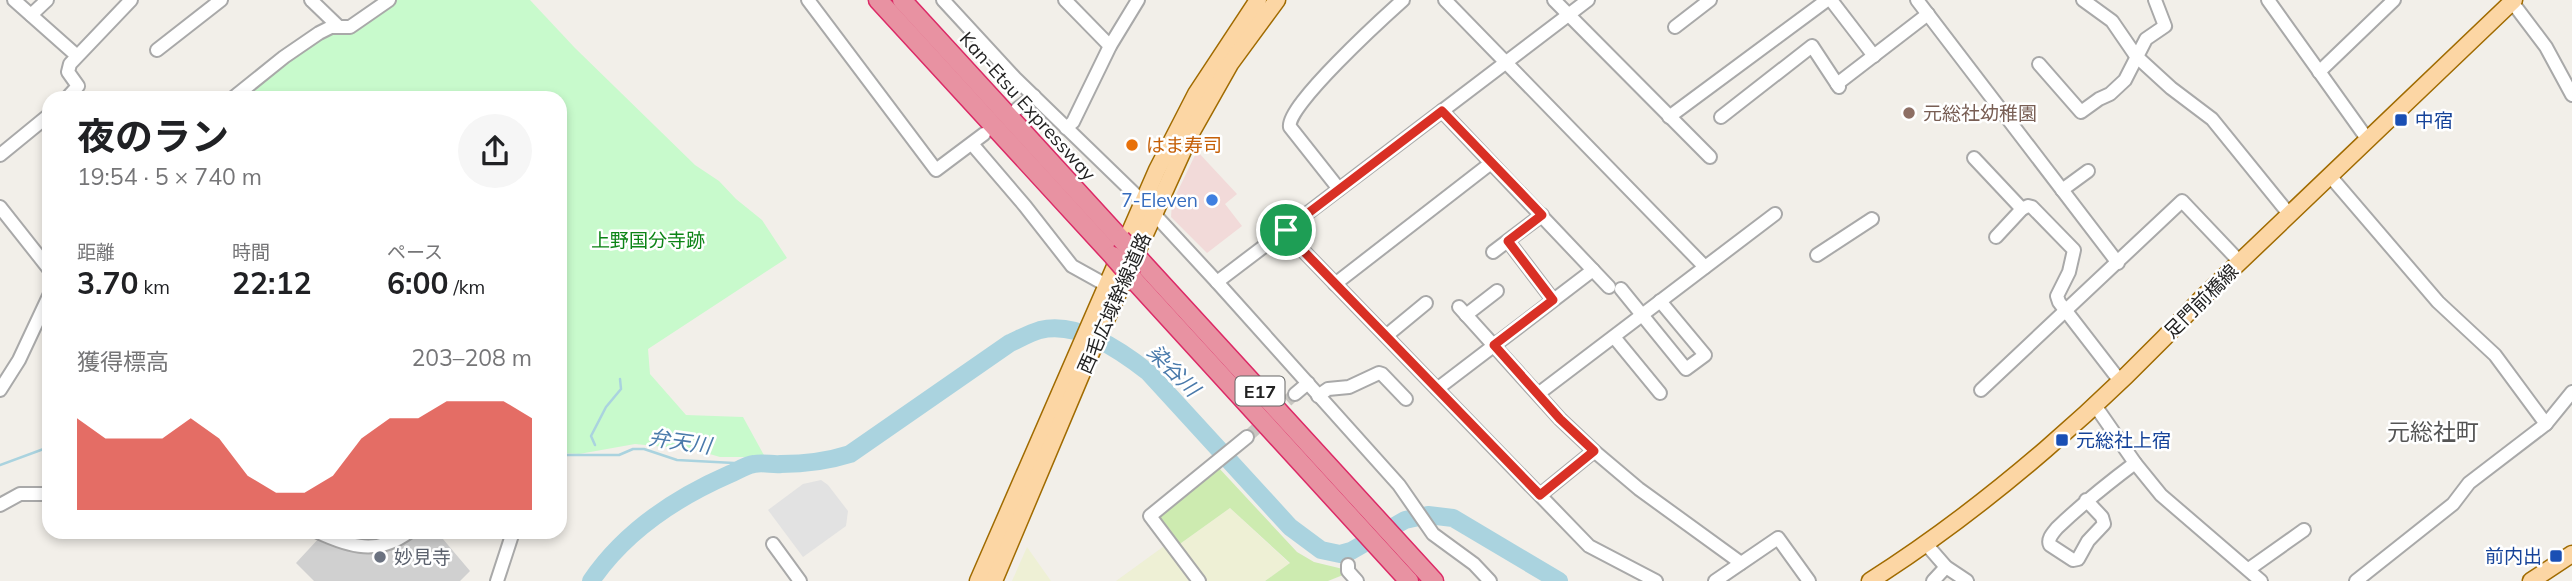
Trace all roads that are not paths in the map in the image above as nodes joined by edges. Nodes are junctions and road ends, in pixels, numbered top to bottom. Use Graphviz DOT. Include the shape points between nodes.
graph roads {
  1 [pos="14,0"];
  2 [pos="47,0"];
  3 [pos="131,0"];
  4 [pos="221,0"];
  5 [pos="311,0"];
  6 [pos="389,0"];
  7 [pos="808,0"];
  8 [pos="878,0"];
  9 [pos="945,0"];
  10 [pos="1065,0"];
  11 [pos="1138,0"];
  12 [pos="1258,0"];
  13 [pos="1277,0"];
  14 [pos="1403,0"];
  15 [pos="1445,0"];
  16 [pos="1554,0"];
  17 [pos="1588,0"];
  18 [pos="1710,0"];
  19 [pos="1829,0"];
  20 [pos="1917,0"];
  21 [pos="2083,0"];
  22 [pos="2155,0"];
  23 [pos="2268,0"];
  24 [pos="2394,0"];
  25 [pos="2513,1"];
  26 [pos="899,6"];
  27 [pos="1928,14"];
  28 [pos="31,15"];
  29 [pos="1568,15"];
  30 [pos="338,26"];
  31 [pos="1675,27"];
  32 [pos="1110,46"];
  33 [pos="156,50"];
  34 [pos="76,55"];
  35 [pos="1874,56"];
  36 [pos="2136,57"];
  37 [pos="1505,62"];
  38 [pos="2039,64"];
  39 [pos="2319,72"];
  40 [pos="73,91"];
  41 [pos="242,91"];
  42 [pos="2572,94"];
  43 [pos="1034,96"];
  44 [pos="1017,109"];
  45 [pos="1442,111"];
  46 [pos="1669,117"];
  47 [pos="1721,117"];
  48 [pos="42,121"];
  49 [pos="1066,128"];
  50 [pos="984,134"];
  51 [pos="2368,140"];
  52 [pos="972,144"];
  53 [pos="0,155"];
  54 [pos="1710,157"];
  55 [pos="1974,158"];
  56 [pos="1491,163"];
  57 [pos="2088,171"];
  58 [pos="2330,176"];
  59 [pos="1339,189"];
  60 [pos="2062,190"];
  61 [pos="0,207"];
  62 [pos="1148,208"];
  63 [pos="2022,209"];
  64 [pos="1775,214"];
  65 [pos="2289,214"];
  66 [pos="1542,215"];
  67 [pos="1872,219"];
  68 [pos="1286,230"];
  69 [pos="1996,237"];
  70 [pos="1508,241"];
  71 [pos="1493,252"];
  72 [pos="1818,255"];
  73 [pos="42,260"];
  74 [pos="2241,262"];
  75 [pos="2118,263"];
  76 [pos="1705,267"];
  77 [pos="1593,270"];
  78 [pos="1217,282"];
  79 [pos="1335,284"];
  80 [pos="1108,285"];
  81 [pos="1497,291"];
  82 [pos="1553,300"];
  83 [pos="1660,301"];
  84 [pos="1426,303"];
  85 [pos="42,311"];
  86 [pos="2067,311"];
  87 [pos="1642,316"];
  88 [pos="1098,323"];
  89 [pos="1386,336"];
  90 [pos="1614,337"];
  91 [pos="1494,345"];
  92 [pos="1085,351"];
  93 [pos="2120,381"];
  94 [pos="1308,383"];
  95 [pos="1437,389"];
  96 [pos="0,390"];
  97 [pos="1981,390"];
  98 [pos="2572,392"];
  99 [pos="1660,393"];
  100 [pos="1295,394"];
  101 [pos="1538,394"];
  102 [pos="1318,396"];
  103 [pos="1406,399"];
  104 [pos="2094,404"];
  105 [pos="2546,424"];
  106 [pos="1247,437"];
  107 [pos="1594,451"];
  108 [pos="2135,463"];
  109 [pos="42,494"];
  110 [pos="1540,495"];
  111 [pos="2086,500"];
  112 [pos="0,505"];
  113 [pos="2304,530"];
  114 [pos="333,539"];
  115 [pos="398,539"];
  116 [pos="511,539"];
  117 [pos="773,544"];
  118 [pos="1926,544"];
  119 [pos="2572,554"];
  120 [pos="1741,563"];
  121 [pos="1348,565"];
  122 [pos="1946,567"];
  123 [pos="2249,569"];
  124 [pos="497,581"];
  125 [pos="800,581"];
  126 [pos="978,581"];
  127 [pos="994,581"];
  128 [pos="1199,581"];
  129 [pos="1357,581"];
  130 [pos="1409,581"];
  131 [pos="1434,581"];
  132 [pos="1490,581"];
  133 [pos="1656,581"];
  134 [pos="1715,581"];
  135 [pos="1810,581"];
  136 [pos="1870,581"];
  137 [pos="1933,581"];
  138 [pos="1966,581"];
  139 [pos="2261,581"];
  140 [pos="2356,581"];
  141 [pos="2531,581"];
  1 -- 28 [label="street"];
  2 -- 28 [label="street"];
  3 -- 34 [label="street"];
  4 -- 33 [label="street"];
  5 -- 30 [label="street"];
  6 -- 30 [label="street" via="350,27"];
  7 -- 52 [label="street" via="936,170"];
  8 -- 26 [label="highway, Kan-Etsu Expressway / E17"];
  9 -- 43 [label="street"];
  10 -- 32 [label="street"];
  11 -- 32 [label="street"];
  12 -- 62 [label="main road, 西毛広域幹線道路" via="1196,94"];
  13 -- 62 [label="main road, 西毛広域幹線道路" via="1207,101"];
  14 -- 59 [label="street" via="1306,95 1289,118 1290,127"];
  15 -- 37 [label="street"];
  16 -- 29 [label="street"];
  17 -- 29 [label="street"];
  18 -- 31 [label="street"];
  19 -- 35 [label="street"];
  19 -- 46 [label="street"];
  20 -- 27 [label="street"];
  21 -- 36 [label="street" via="2112,21"];
  22 -- 36 [label="street" via="2165,26 2146,39"];
  23 -- 39 [label="street"];
  24 -- 39 [label="street"];
  25 -- 42 [label="street"];
  25 -- 51 [label="main road, 足門前橋線"];
  26 -- 130 [label="highway, Kan-Etsu Expressway / E17, bridge" via="1133,279"];
  26 -- 131 [label="highway, Kan-Etsu Expressway / E17, bridge" via="1121,239"];
  27 -- 35 [label="street"];
  27 -- 60 [label="street"];
  28 -- 34 [label="street"];
  29 -- 37 [label="street"];
  29 -- 46 [label="street"];
  30 -- 41 [label="street" via="284,57"];
  32 -- 49 [label="street"];
  34 -- 40 [label="street" via="68,68 78,86"];
  35 -- 47 [label="street" via="1838,86 1812,46"];
  36 -- 38 [label="street" via="2118,87 2081,112"];
  36 -- 65 [label="street" via="2212,119"];
  37 -- 45 [label="street"];
  37 -- 76 [label="street"];
  39 -- 51 [label="street"];
  43 -- 44 [label="street"];
  43 -- 49 [label="street"];
  45 -- 56 [label="street"];
  45 -- 59 [label="street"];
  46 -- 54 [label="street"];
  48 -- 53 [label="street"];
  49 -- 62 [label="street"];
  50 -- 52 [label="street"];
  51 -- 58 [label="main road, 足門前橋線"];
  52 -- 80 [label="street" via="1072,266"];
  55 -- 63 [label="street"];
  56 -- 66 [label="street"];
  56 -- 79 [label="street"];
  57 -- 60 [label="street"];
  58 -- 65 [label="main road, 足門前橋線"];
  58 -- 105 [label="street" via="2438,302 2495,355"];
  59 -- 68 [label="street"];
  60 -- 75 [label="street"];
  61 -- 73 [label="street"];
  62 -- 78 [label="street"];
  62 -- 80 [label="main road, 西毛広域幹線道路"];
  62 -- 88 [label="main road, 西毛広域幹線道路"];
  63 -- 69 [label="street"];
  63 -- 86 [label="street" via="2032,207 2074,250 2057,296"];
  64 -- 76 [label="street"];
  65 -- 74 [label="main road, 足門前橋線"];
  66 -- 70 [label="street"];
  66 -- 77 [label="street"];
  67 -- 72 [label="street"];
  68 -- 78 [label="street"];
  68 -- 79 [label="street"];
  70 -- 71 [label="street"];
  70 -- 82 [label="street"];
  74 -- 75 [label="street" via="2182,201"];
  74 -- 93 [label="main road, 足門前橋線"];
  75 -- 86 [label="street"];
  76 -- 83 [label="street"];
  77 -- 82 [label="street"];
  77 -- 87 [label="street"];
  78 -- 94 [label="street"];
  79 -- 89 [label="street"];
  80 -- 88 [label="main road, 西毛広域幹線道路"];
  81 -- 91 [label="street" via="1463,311"];
  82 -- 91 [label="street"];
  83 -- 87 [label="street"];
  83 -- 87 [label="street" via="1704,355 1686,369"];
  84 -- 89 [label="street"];
  85 -- 96 [label="street"];
  86 -- 93 [label="street"];
  86 -- 97 [label="street"];
  87 -- 90 [label="street"];
  88 -- 92 [label="main road, 西毛広域幹線道路"];
  89 -- 95 [label="street"];
  90 -- 99 [label="street"];
  90 -- 101 [label="street"];
  91 -- 95 [label="street"];
  91 -- 101 [label="street"];
  92 -- 126 [label="main road, 西毛広域幹線道路"];
  92 -- 127 [label="main road, 西毛広域幹線道路"];
  93 -- 104 [label="main road, 足門前橋線"];
  94 -- 100 [label="street"];
  94 -- 102 [label="street"];
  95 -- 110 [label="street"];
  98 -- 105 [label="street"];
  101 -- 107 [label="street"];
  102 -- 103 [label="street" via="1379,373"];
  102 -- 132 [label="street" via="1399,485 1441,541"];
  104 -- 108 [label="street"];
  104 -- 118 [label="main road, 足門前橋線" via="1987,498"];
  105 -- 140 [label="street" via="2469,483 2453,504"];
  106 -- 128 [label="street" via="1150,516"];
  107 -- 110 [label="street"];
  107 -- 120 [label="street"];
  108 -- 111 [label="street"];
  108 -- 123 [label="street" via="2167,501"];
  109 -- 112 [label="street" via="20,494"];
  110 -- 133 [label="street" via="1590,546"];
  111 -- 111 [label="street" via="2054,531 2049,543 2073,560 2104,524"];
  113 -- 123 [label="street"];
  114 -- 115 [label="street" via="367,548"];
  116 -- 124 [label="street"];
  117 -- 125 [label="street"];
  118 -- 122 [label="street"];
  118 -- 136 [label="main road, 足門前橋線"];
  119 -- 141 [label="main road"];
  120 -- 134 [label="street"];
  120 -- 135 [label="street" via="1778,538"];
  121 -- 129 [label="street"];
  122 -- 137 [label="street"];
  122 -- 138 [label="street"];
  123 -- 139 [label="street"];
}
